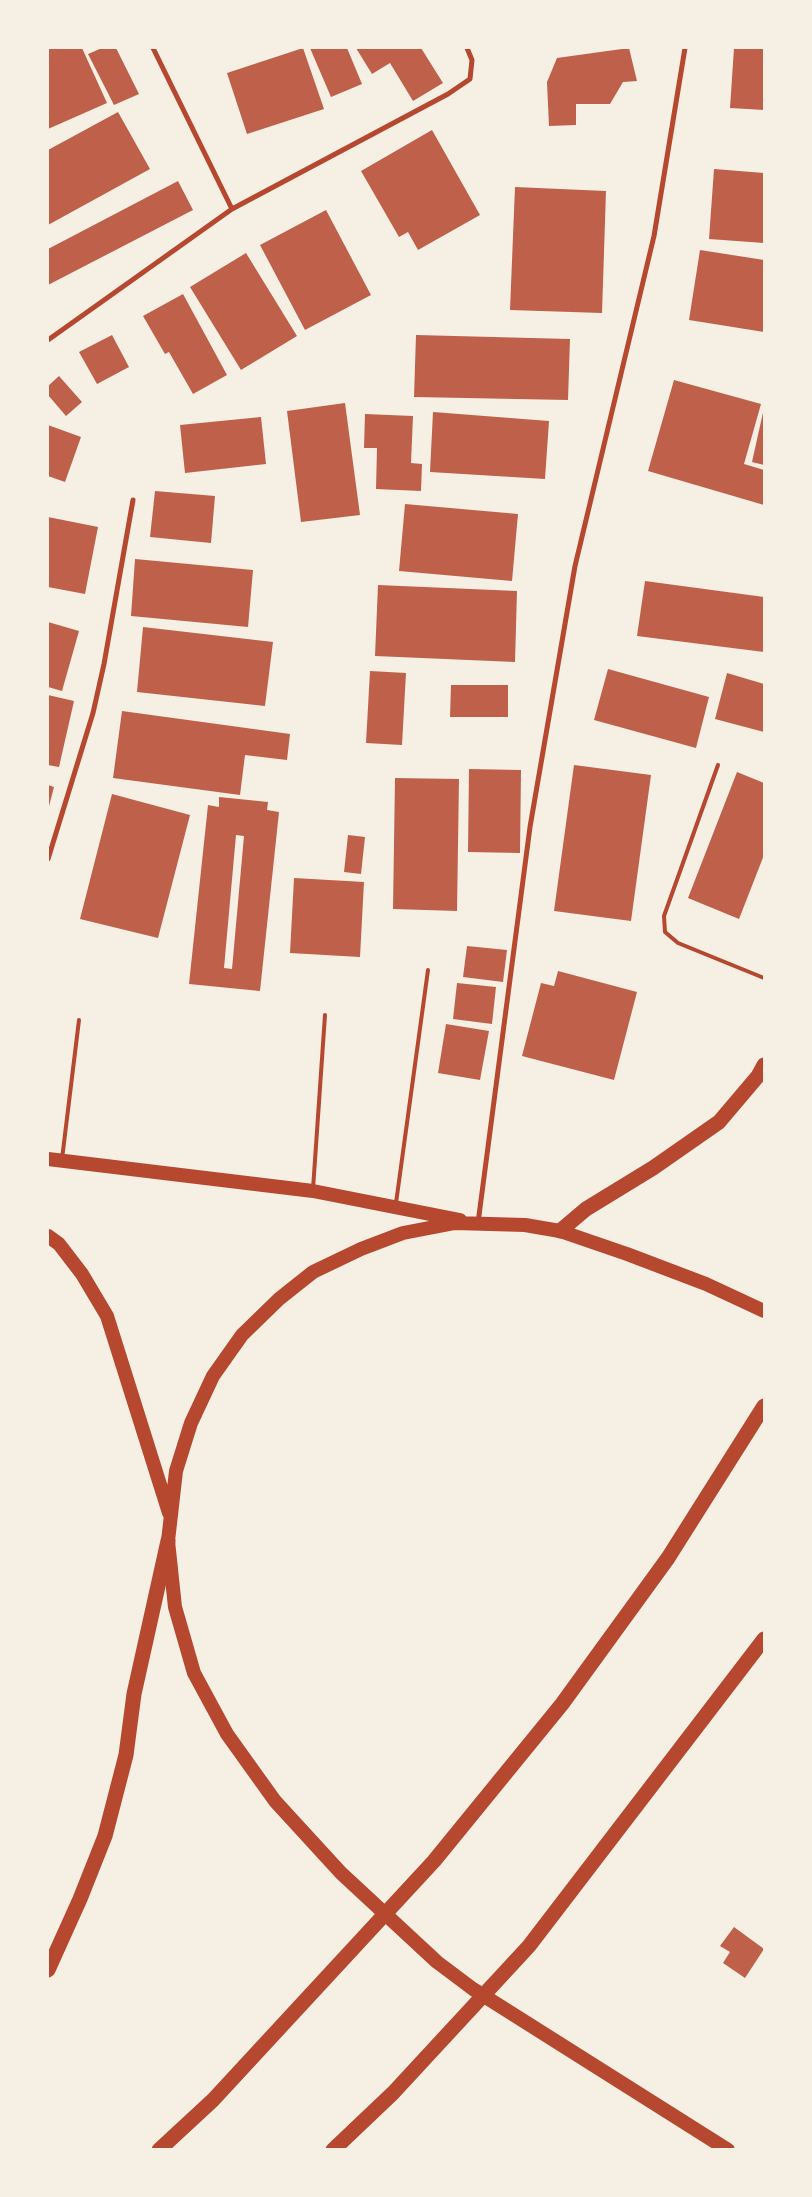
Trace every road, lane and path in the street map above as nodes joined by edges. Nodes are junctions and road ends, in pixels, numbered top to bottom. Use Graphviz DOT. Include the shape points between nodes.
graph roads {
  1 [pos="153,48"];
  2 [pos="467,48"];
  3 [pos="685,48"];
  4 [pos="232,209"];
  5 [pos="48,340"];
  6 [pos="133,500"];
  7 [pos="718,765"];
  8 [pos="48,859"];
  9 [pos="428,970"];
  10 [pos="764,978"];
  11 [pos="325,1015"];
  12 [pos="79,1020"];
  13 [pos="764,1065"];
  14 [pos="54,1160"];
  15 [pos="313,1191"];
  16 [pos="395,1206"];
  17 [pos="478,1224"];
  18 [pos="560,1231"];
  19 [pos="48,1236"];
  20 [pos="764,1311"];
  21 [pos="764,1406"];
  22 [pos="170,1519"];
  23 [pos="168,1541"];
  24 [pos="764,1639"];
  25 [pos="48,1970"];
  26 [pos="159,2150"];
  27 [pos="333,2150"];
  28 [pos="728,2150"];
  1 -- 4 [label="street"];
  2 -- 4 [label="street" via="472,60 470,79 448,94"];
  3 -- 17 [label="street" via="654,236 574,566 530,827"];
  4 -- 5 [label="street"];
  6 -- 8 [label="street" via="93,713"];
  7 -- 10 [label="lane" via="664,916 666,932 678,943"];
  9 -- 16 [label="lane"];
  11 -- 15 [label="lane"];
  12 -- 14 [label="lane"];
  13 -- 18 [label="highway" via="719,1122 654,1168 586,1209"];
  14 -- 15 [label="highway"];
  15 -- 16 [label="highway"];
  16 -- 17 [label="highway"];
  17 -- 18 [label="highway" via="525,1225"];
  17 -- 22 [label="highway" via="455,1223 403,1233 313,1272 279,1299 242,1335 213,1376 191,1423 176,1471"];
  18 -- 20 [label="highway" via="706,1284"];
  19 -- 22 [label="highway" via="59,1244 82,1274 107,1316"];
  21 -- 26 [label="highway" via="663,1566 562,1704 434,1861 213,2100"];
  22 -- 23 [label="highway"];
  23 -- 25 [label="highway" via="134,1694 126,1755 105,1836"];
  23 -- 28 [label="highway" via="175,1607 194,1672 227,1734 275,1801 341,1873 437,1962 473,1989"];
  24 -- 27 [label="highway" via="529,1946 394,2093"];
}
